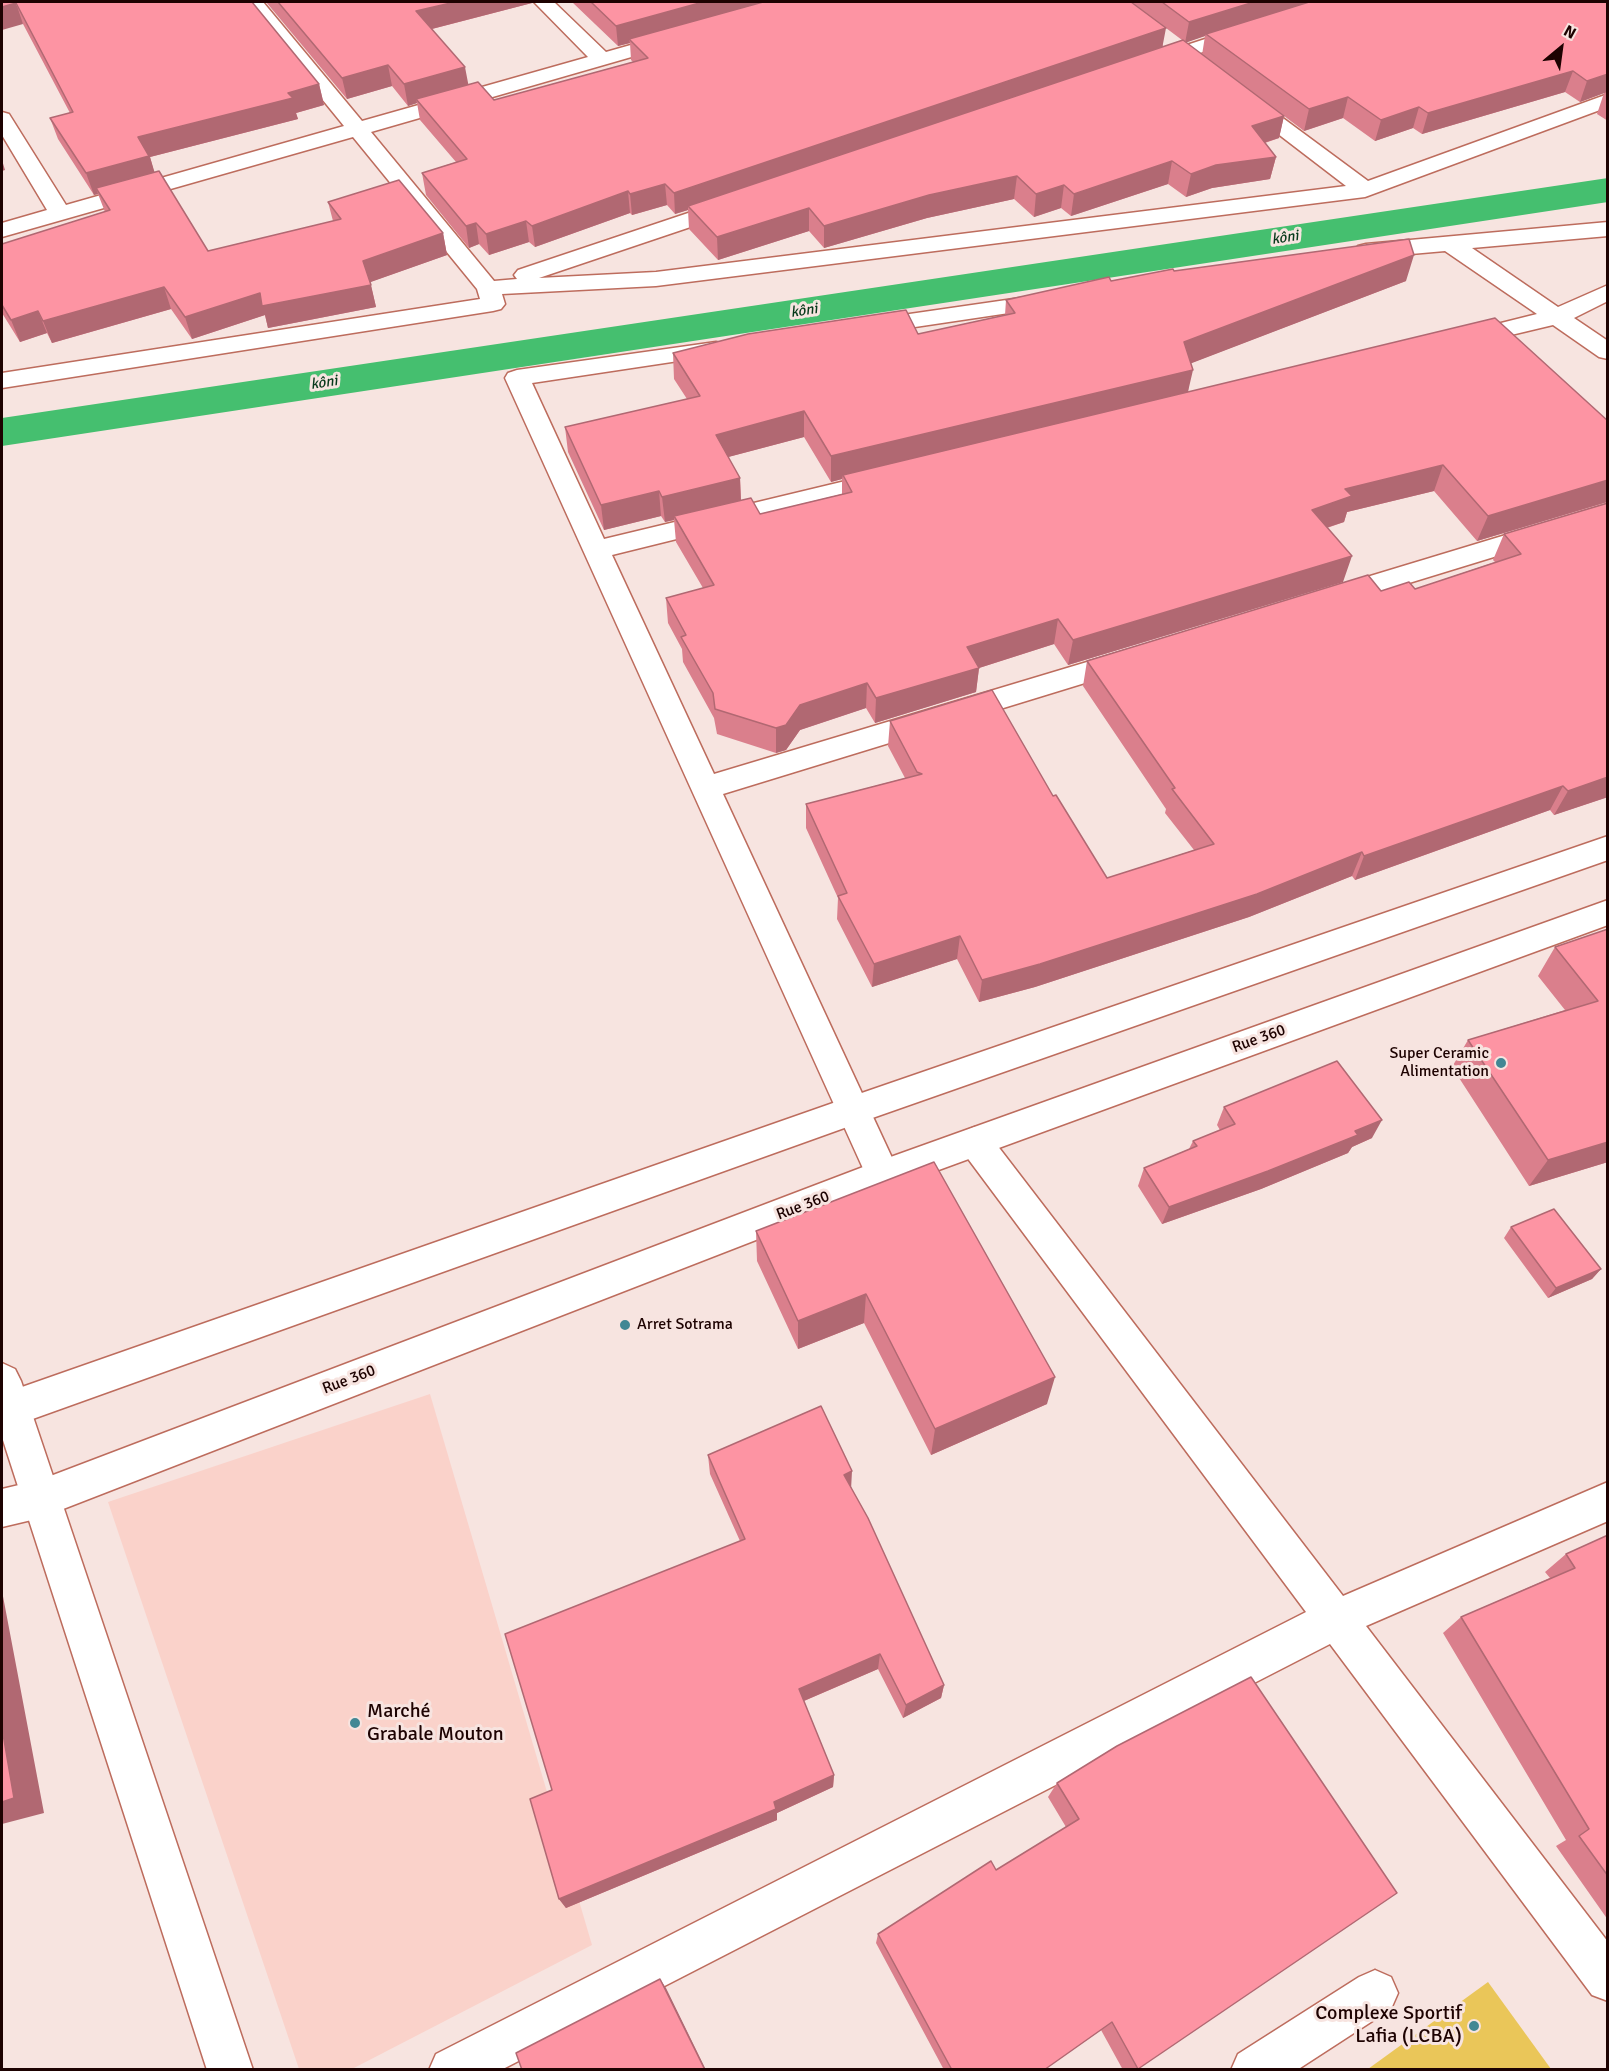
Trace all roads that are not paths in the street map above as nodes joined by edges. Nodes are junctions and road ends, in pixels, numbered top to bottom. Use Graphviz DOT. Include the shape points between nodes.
graph roads {
  1 [pos="253,2"];
  2 [pos="543,2"];
  3 [pos="1273,23"];
  4 [pos="692,34"];
  5 [pos="1174,46"];
  6 [pos="602,59"];
  7 [pos="1200,66"];
  8 [pos="1126,71"];
  9 [pos="1228,87"];
  10 [pos="1608,100"];
  11 [pos="2,118"];
  12 [pos="359,128"];
  13 [pos="1365,190"];
  14 [pos="745,201"];
  15 [pos="60,213"];
  16 [pos="1608,229"];
  17 [pos="2,230"];
  18 [pos="1448,242"];
  19 [pos="1348,254"];
  20 [pos="488,288"];
  21 [pos="1608,292"];
  22 [pos="1071,298"];
  23 [pos="1559,316"];
  24 [pos="847,330"];
  25 [pos="1443,344"];
  26 [pos="741,345"];
  27 [pos="1608,352"];
  28 [pos="2,381"];
  29 [pos="910,474"];
  30 [pos="1608,513"];
  31 [pos="596,550"];
  32 [pos="1311,604"];
  33 [pos="1151,652"];
  34 [pos="705,788"];
  35 [pos="1608,848"];
  36 [pos="1608,912"];
  37 [pos="853,1110"];
  38 [pos="975,1142"];
  39 [pos="883,1175"];
  40 [pos="5,1401"];
  41 [pos="1608,1501"];
  42 [pos="21,1503"];
  43 [pos="1336,1619"];
  44 [pos="1608,1978"];
  45 [pos="1375,1993"];
  46 [pos="230,2070"];
  47 [pos="452,2070"];
  48 [pos="1254,2070"];
  1 -- 12 [label="street"];
  2 -- 6 [label="street"];
  3 -- 5 [label="street"];
  4 -- 6 [label="street"];
  5 -- 7 [label="street"];
  5 -- 8 [label="street"];
  6 -- 12 [label="street"];
  9 -- 13 [label="street"];
  10 -- 13 [label="street"];
  11 -- 15 [label="street"];
  12 -- 15 [label="street"];
  12 -- 20 [label="street"];
  13 -- 20 [label="street" via="656,279"];
  14 -- 20 [label="street"];
  15 -- 17 [label="street"];
  16 -- 18 [label="street"];
  18 -- 19 [label="street"];
  18 -- 23 [label="street"];
  20 -- 28 [label="street" via="493,304"];
  21 -- 23 [label="street"];
  22 -- 24 [label="street"];
  23 -- 25 [label="street"];
  23 -- 27 [label="street"];
  26 -- 31 [label="street" via="517,378"];
  29 -- 31 [label="street"];
  30 -- 32 [label="street"];
  31 -- 34 [label="street"];
  33 -- 34 [label="street"];
  34 -- 37 [label="street"];
  35 -- 37 [label="street"];
  36 -- 38 [label="street, Rue 360"];
  37 -- 39 [label="street"];
  37 -- 40 [label="street"];
  38 -- 39 [label="street, Rue 360"];
  38 -- 43 [label="street"];
  39 -- 42 [label="street, Rue 360"];
  40 -- 42 [label="street"];
  41 -- 43 [label="street"];
  42 -- 46 [label="street"];
  43 -- 44 [label="street"];
  43 -- 47 [label="street"];
  45 -- 48 [label="street"];
}
